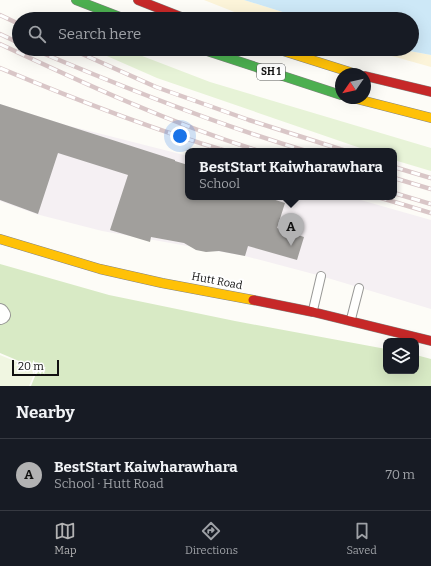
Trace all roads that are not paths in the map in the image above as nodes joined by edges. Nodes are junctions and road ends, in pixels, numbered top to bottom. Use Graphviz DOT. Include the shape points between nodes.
graph roads {
  1 [pos="76,0"];
  2 [pos="138,0"];
  3 [pos="106,12"];
  4 [pos="168,12"];
  5 [pos="222,56"];
  6 [pos="299,56"];
  7 [pos="337,68"];
  8 [pos="371,77"];
  9 [pos="431,92"];
  10 [pos="335,93"];
  11 [pos="371,103"];
  12 [pos="431,118"];
  13 [pos="0,239"];
  14 [pos="321,276"];
  15 [pos="359,288"];
  16 [pos="0,312"];
  17 [pos="313,312"];
  18 [pos="0,316"];
  19 [pos="350,320"];
  20 [pos="431,341"];
  1 -- 3 [label="main road"];
  2 -- 4 [label="main road"];
  5 -- 10 [label="main road, SH 1"];
  6 -- 7 [label="main road, SH 1"];
  8 -- 9 [label="main road"];
  11 -- 12 [label="main road"];
  13 -- 17 [label="main road, Hutt Road" via="100,269"];
  14 -- 17 [label="lane"];
  15 -- 19 [label="lane"];
  16 -- 18 [label="street"];
  17 -- 19 [label="main road, Hutt Road"];
  19 -- 20 [label="main road, Hutt Road"];
}
